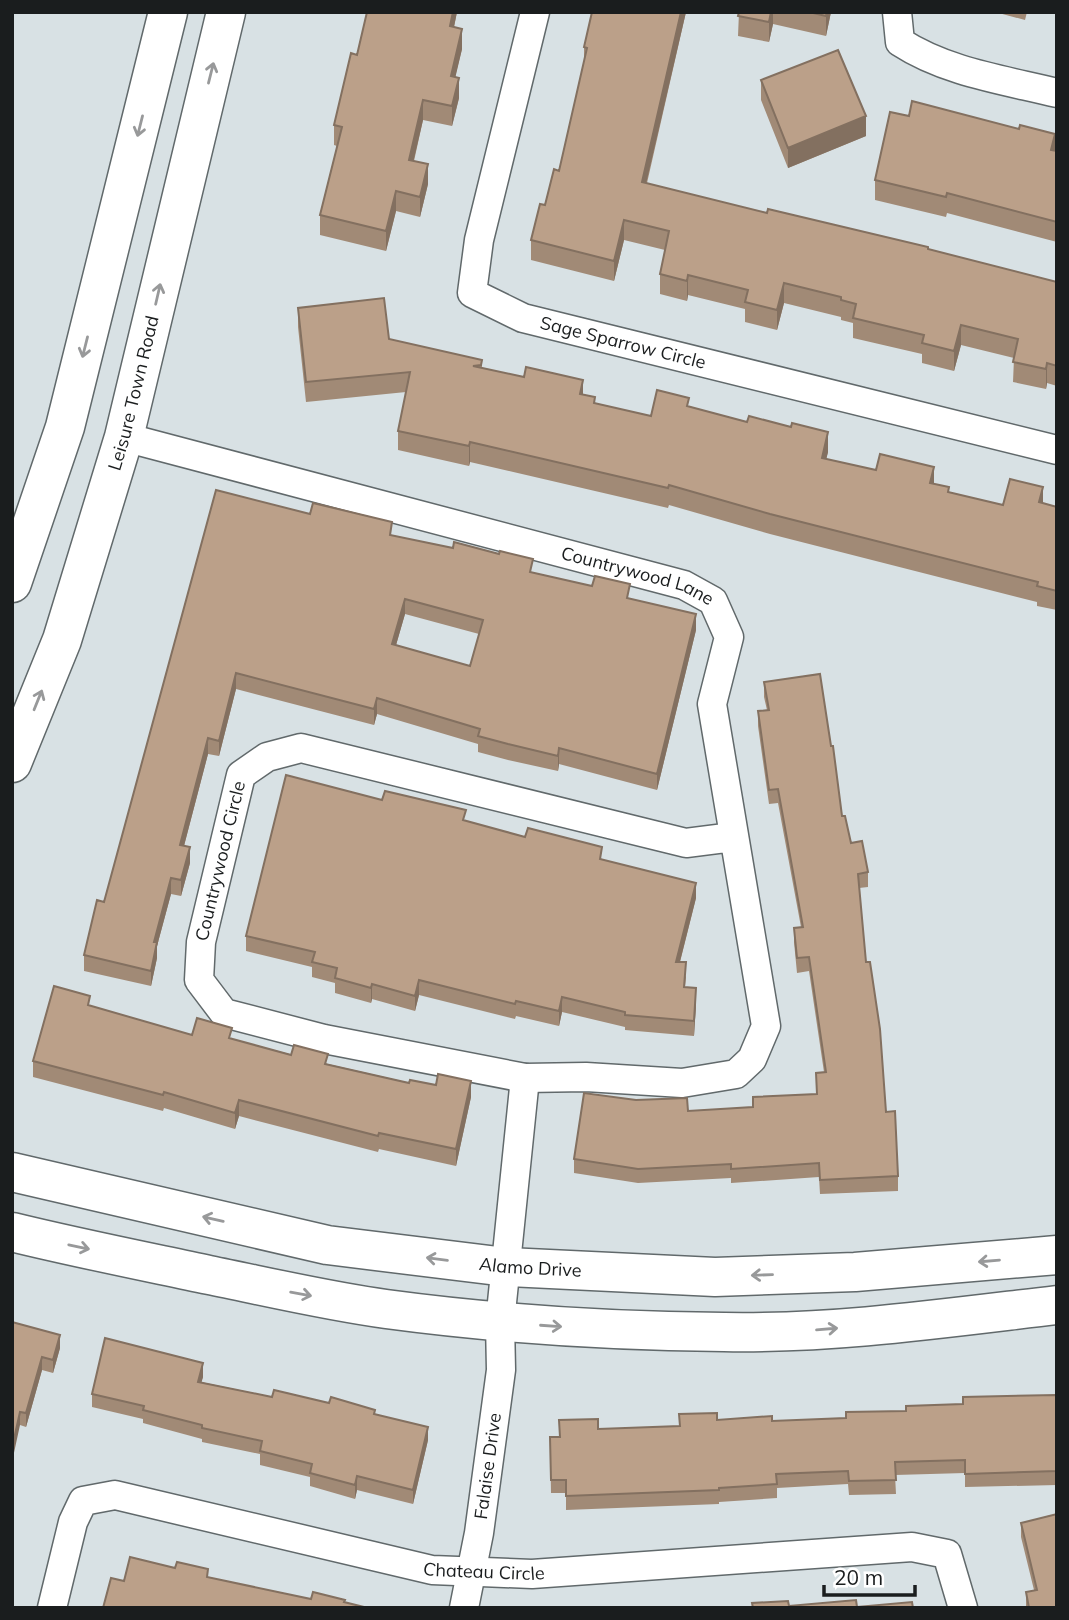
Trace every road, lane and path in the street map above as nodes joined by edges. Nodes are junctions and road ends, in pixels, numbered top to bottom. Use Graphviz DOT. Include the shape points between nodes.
graph roads {
  1 [pos="169,12"];
  2 [pos="226,12"];
  3 [pos="535,12"];
  4 [pos="897,12"];
  5 [pos="1057,93"];
  6 [pos="124,437"];
  7 [pos="1057,450"];
  8 [pos="12,583"];
  9 [pos="12,763"];
  10 [pos="733,837"];
  11 [pos="525,1078"];
  12 [pos="12,1172"];
  13 [pos="12,1232"];
  14 [pos="1057,1255"];
  15 [pos="506,1267"];
  16 [pos="1057,1305"];
  17 [pos="500,1322"];
  18 [pos="472,1572"];
  19 [pos="52,1608"];
  20 [pos="464,1608"];
  21 [pos="962,1608"];
  1 -- 8 [label="main road, one-way" via="65,427"];
  6 -- 2 [label="main road, Leisure Town Road, one-way"];
  3 -- 7 [label="street, Sage Sparrow Circle" via="479,240 472,293 523,318"];
  4 -- 5 [label="street" via="900,42 921,56"];
  9 -- 6 [label="main road, Leisure Town Road, one-way" via="62,640"];
  6 -- 10 [label="street, Countrywood Lane" via="684,585 713,601 729,636 712,704"];
  10 -- 11 [label="street, Countrywood Lane" via="766,1026 752,1059 736,1074 682,1083"];
  10 -- 11 [label="street, Countrywood Circle" via="686,844 301,748 267,757 241,775 201,942 198,980 224,1013 324,1039"];
  11 -- 15 [label="street, Falaise Drive"];
  15 -- 12 [label="main road, Alamo Drive, one-way" via="327,1245"];
  13 -- 17 [label="main road, one-way" via="274,1289 383,1309"];
  14 -- 15 [label="main road, Alamo Drive, one-way" via="855,1272 715,1277"];
  15 -- 17 [label="street, Falaise Drive"];
  17 -- 16 [label="main road, one-way" via="726,1332 815,1330"];
  17 -- 18 [label="street, Falaise Drive" via="501,1370"];
  18 -- 19 [label="street, Chateau Circle" via="423,1569 115,1495 83,1501 72,1522"];
  18 -- 20 [label="street, Falaise Drive"];
  18 -- 21 [label="street, Chateau Circle" via="545,1573 912,1547 947,1554"];
}
